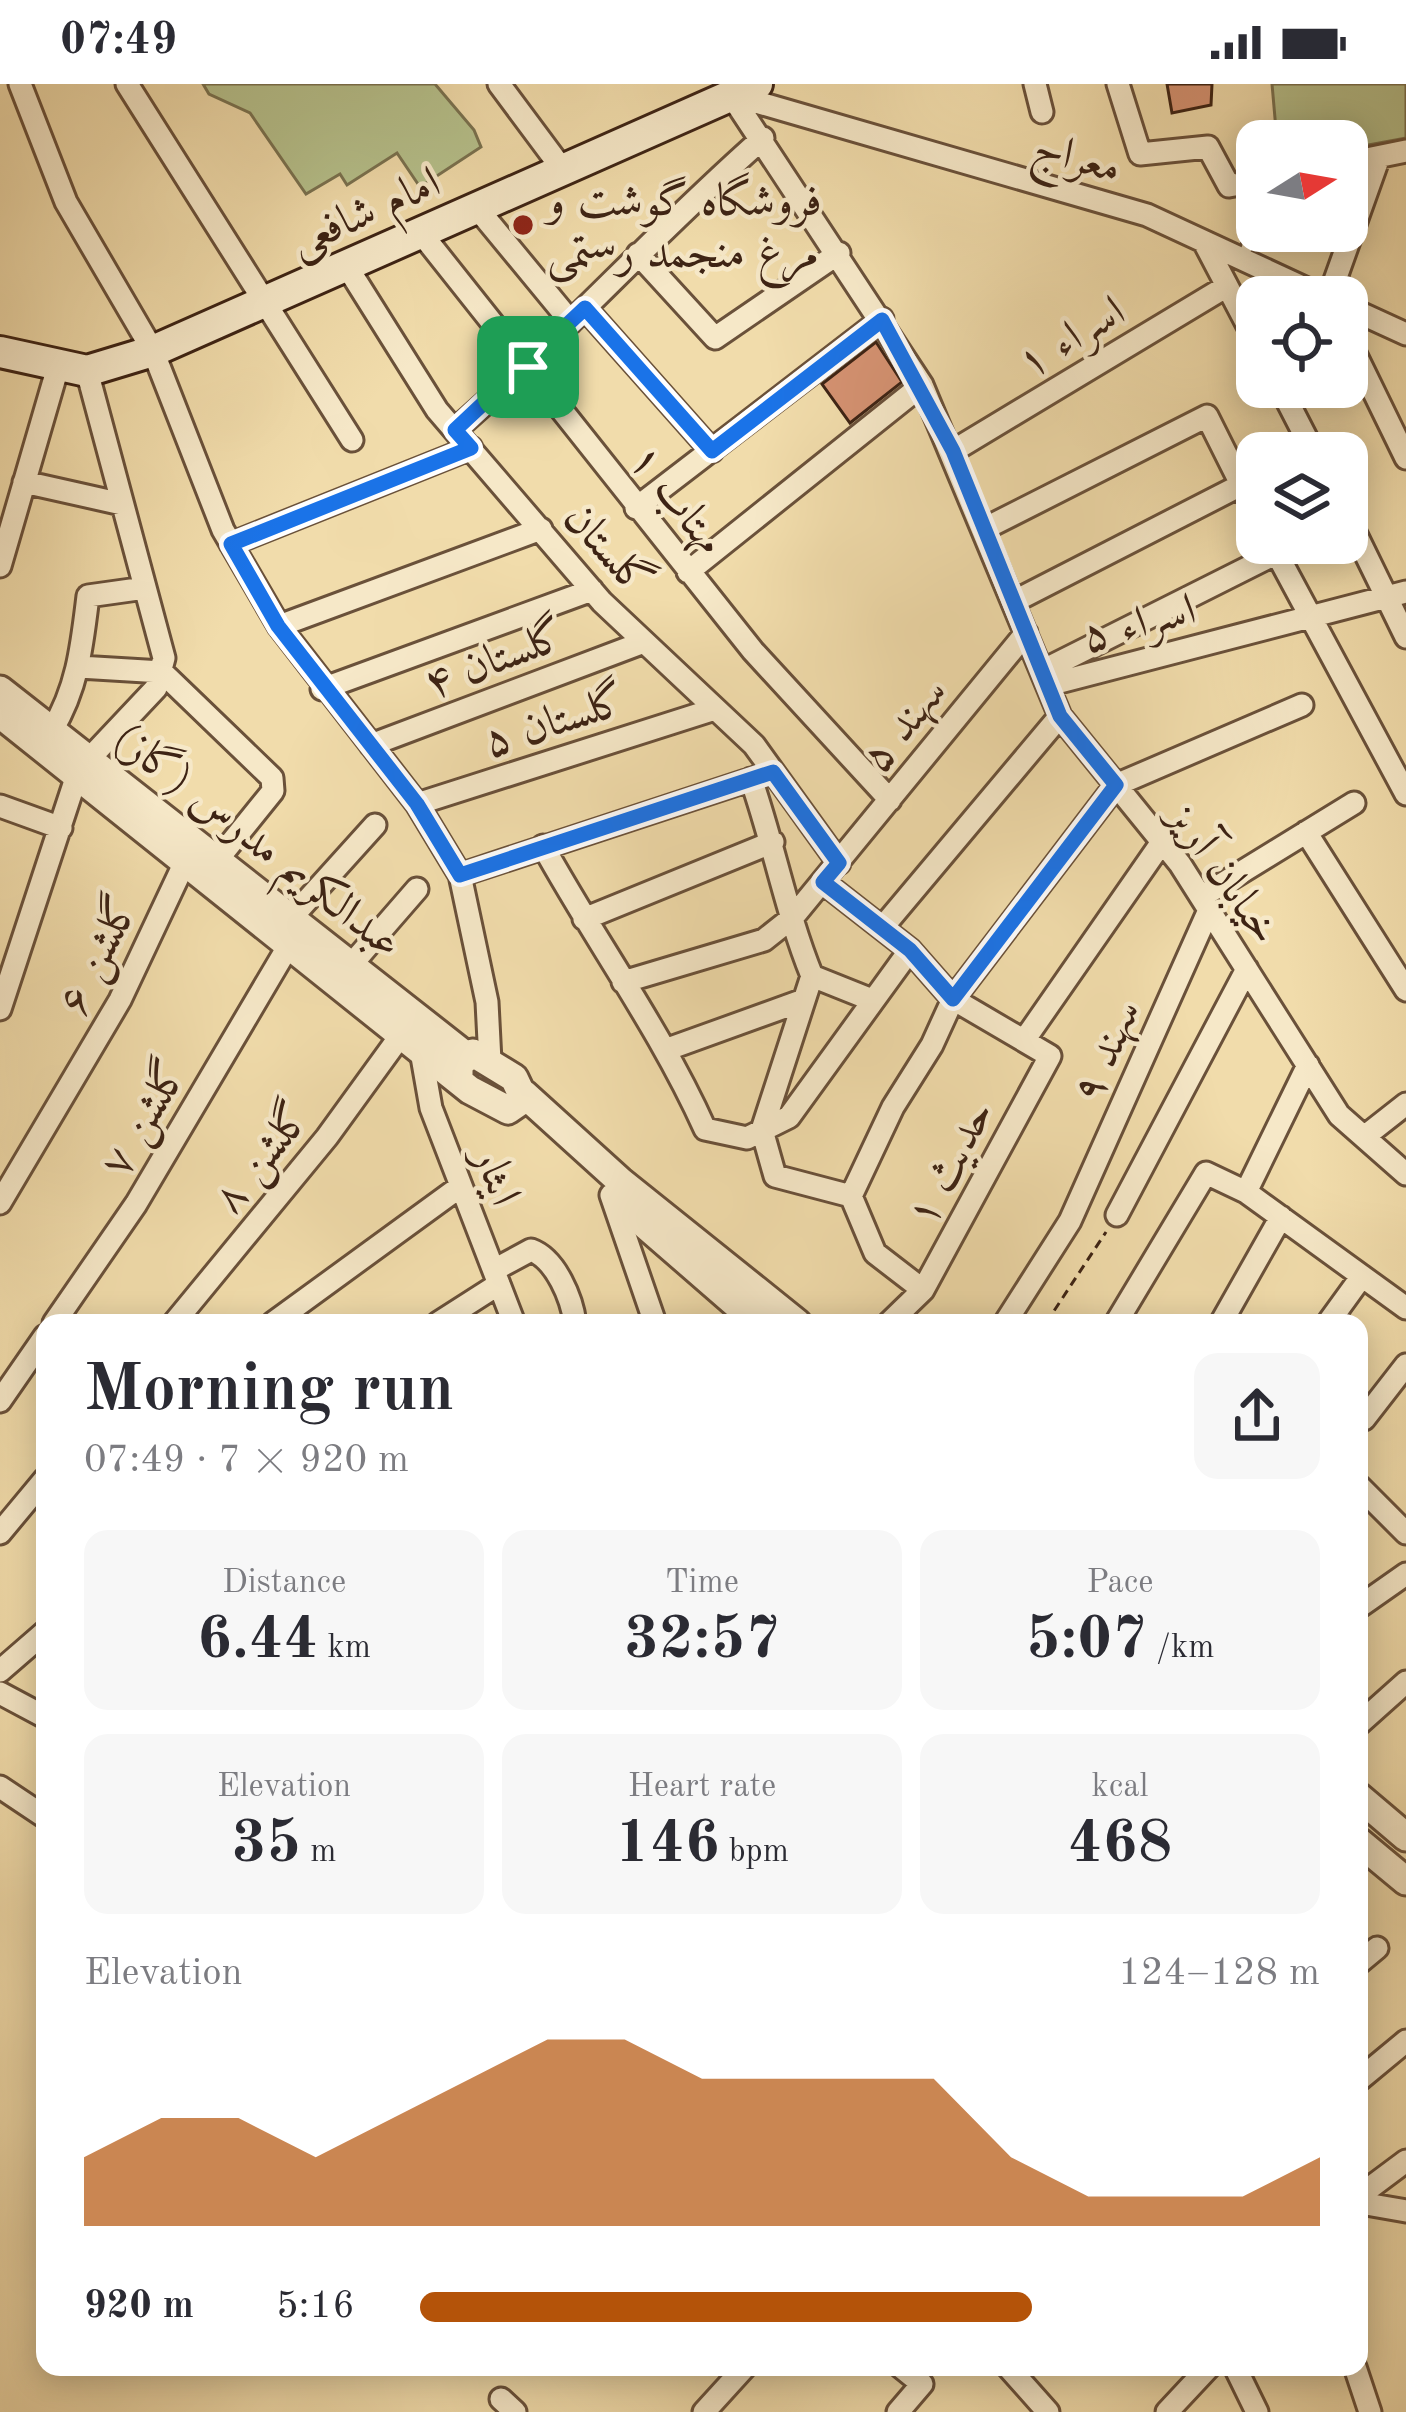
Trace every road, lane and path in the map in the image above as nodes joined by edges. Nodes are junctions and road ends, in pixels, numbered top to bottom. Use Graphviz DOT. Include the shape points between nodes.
graph roads {
  1 [pos="20,84"];
  2 [pos="128,84"];
  3 [pos="499,84"];
  4 [pos="1035,84"];
  5 [pos="1118,84"];
  6 [pos="738,88"];
  7 [pos="1042,112"];
  8 [pos="763,138"];
  9 [pos="1406,151"];
  10 [pos="1379,157"];
  11 [pos="1368,159"];
  12 [pos="563,170"];
  13 [pos="1236,185"];
  14 [pos="476,208"];
  15 [pos="421,233"];
  16 [pos="1204,242"];
  17 [pos="1245,252"];
  18 [pos="839,253"];
  19 [pos="638,254"];
  20 [pos="1242,260"];
  21 [pos="346,266"];
  22 [pos="1278,276"];
  23 [pos="1334,276"];
  24 [pos="1227,286"];
  25 [pos="1236,303"];
  26 [pos="266,304"];
  27 [pos="578,315"];
  28 [pos="1368,317"];
  29 [pos="882,320"];
  30 [pos="1406,334"];
  31 [pos="0,352"];
  32 [pos="153,352"];
  33 [pos="528,367"];
  34 [pos="73,369"];
  35 [pos="1368,380"];
  36 [pos="922,385"];
  37 [pos="455,430"];
  38 [pos="352,440"];
  39 [pos="471,448"];
  40 [pos="712,451"];
  41 [pos="953,451"];
  42 [pos="1406,458"];
  43 [pos="1236,477"];
  44 [pos="25,482"];
  45 [pos="1236,487"];
  46 [pos="122,503"];
  47 [pos="636,508"];
  48 [pos="541,529"];
  49 [pos="984,529"];
  50 [pos="231,544"];
  51 [pos="1368,549"];
  52 [pos="1246,564"];
  53 [pos="1282,564"];
  54 [pos="0,566"];
  55 [pos="688,572"];
  56 [pos="145,588"];
  57 [pos="592,590"];
  58 [pos="1397,594"];
  59 [pos="1013,602"];
  60 [pos="1310,616"];
  61 [pos="278,626"];
  62 [pos="1026,633"];
  63 [pos="1406,637"];
  64 [pos="644,642"];
  65 [pos="79,667"];
  66 [pos="163,672"];
  67 [pos="1045,678"];
  68 [pos="322,689"];
  69 [pos="0,690"];
  70 [pos="1302,705"];
  71 [pos="715,709"];
  72 [pos="0,714"];
  73 [pos="1060,716"];
  74 [pos="52,730"];
  75 [pos="371,745"];
  76 [pos="84,766"];
  77 [pos="762,776"];
  78 [pos="1116,785"];
  79 [pos="1406,794"];
  80 [pos="890,800"];
  81 [pos="1354,803"];
  82 [pos="417,804"];
  83 [pos="0,806"];
  84 [pos="375,825"];
  85 [pos="61,828"];
  86 [pos="1306,832"];
  87 [pos="773,842"];
  88 [pos="1162,842"];
  89 [pos="543,846"];
  90 [pos="218,859"];
  91 [pos="185,862"];
  92 [pos="839,863"];
  93 [pos="460,875"];
  94 [pos="823,882"];
  95 [pos="417,889"];
  96 [pos="1205,904"];
  97 [pos="584,919"];
  98 [pos="790,920"];
  99 [pos="882,928"];
  100 [pos="290,932"];
  101 [pos="910,950"];
  102 [pos="352,965"];
  103 [pos="1247,969"];
  104 [pos="812,976"];
  105 [pos="623,982"];
  106 [pos="1406,990"];
  107 [pos="953,999"];
  108 [pos="803,1000"];
  109 [pos="872,1000"];
  110 [pos="0,1009"];
  111 [pos="1025,1039"];
  112 [pos="411,1043"];
  113 [pos="668,1048"];
  114 [pos="471,1065"];
  115 [pos="1308,1065"];
  116 [pos="519,1102"];
  117 [pos="1406,1105"];
  118 [pos="762,1130"];
  119 [pos="1364,1137"];
  120 [pos="1406,1174"];
  121 [pos="461,1186"];
  122 [pos="1246,1192"];
  123 [pos="611,1195"];
  124 [pos="851,1196"];
  125 [pos="0,1203"];
  126 [pos="1117,1215"];
  127 [pos="1281,1217"];
  128 [pos="1363,1276"];
  129 [pos="496,1277"];
  130 [pos="923,1290"];
  131 [pos="1406,1308"];
  132 [pos="60,1314"];
  133 [pos="181,1314"];
  134 [pos="285,1314"];
  135 [pos="449,1314"];
  136 [pos="510,1314"];
  137 [pos="574,1314"];
  138 [pos="652,1314"];
  139 [pos="748,1314"];
  140 [pos="785,1314"];
  141 [pos="898,1314"];
  142 [pos="1011,1314"];
  143 [pos="1052,1314"];
  144 [pos="1121,1314"];
  145 [pos="1226,1314"];
  146 [pos="1335,1314"];
  147 [pos="36,1349"];
  148 [pos="1406,1365"];
  149 [pos="0,1402"];
  150 [pos="1368,1414"];
  151 [pos="36,1490"];
  152 [pos="1406,1496"];
  153 [pos="1368,1500"];
  154 [pos="1386,1513"];
  155 [pos="0,1533"];
  156 [pos="1406,1533"];
  157 [pos="1406,1574"];
  158 [pos="1368,1601"];
  159 [pos="36,1640"];
  160 [pos="0,1671"];
  161 [pos="1406,1682"];
  162 [pos="0,1694"];
  163 [pos="36,1714"];
  164 [pos="1368,1716"];
  165 [pos="0,1787"];
  166 [pos="1368,1805"];
  167 [pos="36,1811"];
  168 [pos="1406,1837"];
  169 [pos="1368,1849"];
  170 [pos="1406,1881"];
  171 [pos="1377,1948"];
  172 [pos="1368,1956"];
  173 [pos="1406,2041"];
  174 [pos="1368,2073"];
  175 [pos="1406,2161"];
  176 [pos="1368,2188"];
  177 [pos="1368,2204"];
  178 [pos="1406,2211"];
  179 [pos="737,2376"];
  180 [pos="1016,2376"];
  181 [pos="1201,2376"];
  182 [pos="1239,2376"];
  183 [pos="1358,2376"];
  184 [pos="1173,2410"];
  185 [pos="704,2412"];
  186 [pos="1048,2412"];
  187 [pos="1257,2412"];
  188 [pos="1370,2412"];
  1 -- 32 [label="street" via="66,202"];
  2 -- 26 [label="street"];
  3 -- 12 [label="street"];
  4 -- 7 [label="street"];
  5 -- 13 [label="street" via="1140,154 1208,147 1229,186"];
  6 -- 8 [label="street, خیابان آریز"];
  6 -- 12 [label="main road, امام شافعی"];
  6 -- 16 [label="street, معراج" via="1147,215"];
  8 -- 18 [label="street, خیابان آریز"];
  8 -- 19 [label="street"];
  9 -- 10 [label="street"];
  10 -- 11 [label="street"];
  10 -- 23 [label="street"];
  12 -- 14 [label="main road, امام شافعی"];
  14 -- 15 [label="main road, امام شافعی"];
  14 -- 27 [label="street"];
  15 -- 21 [label="main road, امام شافعی"];
  15 -- 33 [label="street, مهتاب ۱"];
  16 -- 20 [label="street, معراج"];
  16 -- 24 [label="street"];
  17 -- 20 [label="lane"];
  18 -- 19 [label="street" via="715,338"];
  18 -- 29 [label="street, خیابان آریز"];
  19 -- 27 [label="street"];
  20 -- 22 [label="street, معراج"];
  21 -- 26 [label="main road, امام شافعی"];
  21 -- 37 [label="street, گلستان"];
  24 -- 25 [label="street"];
  24 -- 41 [label="street, اسراء ۱"];
  26 -- 32 [label="main road, امام شافعی"];
  26 -- 38 [label="street"];
  27 -- 33 [label="street"];
  27 -- 40 [label="street"];
  28 -- 30 [label="street"];
  29 -- 36 [label="street, خیابان آریز"];
  29 -- 40 [label="street"];
  31 -- 34 [label="main road"];
  32 -- 34 [label="main road, امام شافعی"];
  32 -- 50 [label="street"];
  33 -- 37 [label="street"];
  33 -- 47 [label="street, مهتاب ۱"];
  34 -- 44 [label="street"];
  34 -- 46 [label="street"];
  35 -- 42 [label="street"];
  36 -- 41 [label="street, خیابان آریز"];
  36 -- 55 [label="street"];
  37 -- 39 [label="street, گلستان"];
  39 -- 48 [label="street, گلستان"];
  39 -- 50 [label="street"];
  40 -- 47 [label="street"];
  41 -- 49 [label="street, خیابان آریز"];
  43 -- 49 [label="street" via="1207,416"];
  44 -- 46 [label="street"];
  44 -- 54 [label="street"];
  45 -- 59 [label="street"];
  46 -- 56 [label="street"];
  47 -- 55 [label="street, مهتاب ۱"];
  48 -- 57 [label="street, گلستان"];
  48 -- 61 [label="street"];
  49 -- 59 [label="street, خیابان آریز"];
  50 -- 61 [label="street"];
  51 -- 58 [label="street"];
  52 -- 67 [label="street"];
  53 -- 60 [label="street"];
  55 -- 80 [label="street, مهتاب ۱"];
  56 -- 65 [label="street" via="88,596"];
  56 -- 66 [label="street"];
  57 -- 64 [label="street, گلستان"];
  57 -- 68 [label="street"];
  58 -- 60 [label="street, اسراء ۵"];
  58 -- 63 [label="street"];
  59 -- 62 [label="street, خیابان آریز"];
  60 -- 67 [label="street, اسراء ۵"];
  60 -- 79 [label="street"];
  61 -- 68 [label="street"];
  62 -- 67 [label="street, خیابان آریز"];
  62 -- 80 [label="street, سهند ۵"];
  64 -- 71 [label="street, گلستان"];
  64 -- 75 [label="street, گلستان ۴"];
  65 -- 66 [label="street"];
  65 -- 74 [label="street"];
  66 -- 76 [label="street"];
  66 -- 90 [label="street" via="272,778 274,791"];
  67 -- 73 [label="street, خیابان آریز"];
  68 -- 75 [label="street"];
  69 -- 74 [label="street, عبدالکریم مدرس (گاز)"];
  70 -- 78 [label="street"];
  71 -- 77 [label="street, گلستان"];
  71 -- 82 [label="street, گلستان ۵"];
  72 -- 76 [label="street, عبدالکریم مدرس (گاز)"];
  73 -- 78 [label="street, خیابان آریز"];
  73 -- 99 [label="street"];
  74 -- 76 [label="street, عبدالکریم مدرس (گاز)"];
  75 -- 82 [label="street"];
  76 -- 85 [label="street"];
  76 -- 90 [label="street, عبدالکریم مدرس (گاز)"];
  76 -- 91 [label="street, عبدالکریم مدرس (گاز)"];
  77 -- 87 [label="street"];
  77 -- 89 [label="street"];
  77 -- 92 [label="street, گلستان"];
  78 -- 88 [label="street, خیابان آریز"];
  78 -- 107 [label="street"];
  80 -- 92 [label="street, سهند ۵"];
  81 -- 86 [label="street"];
  82 -- 93 [label="street"];
  83 -- 85 [label="street"];
  84 -- 100 [label="street, گلشن ۷"];
  85 -- 110 [label="street"];
  86 -- 96 [label="street"];
  86 -- 106 [label="street"];
  87 -- 97 [label="street"];
  87 -- 98 [label="street"];
  88 -- 96 [label="street, خیابان آریز"];
  88 -- 111 [label="street"];
  89 -- 93 [label="street"];
  89 -- 97 [label="street"];
  90 -- 100 [label="street, عبدالکریم مدرس (گاز)"];
  91 -- 100 [label="street, عبدالکریم مدرس (گاز)"];
  91 -- 125 [label="street, گلشن ۶" via="120,1000"];
  92 -- 94 [label="street, سهند ۵"];
  93 -- 114 [label="street" via="487,1001"];
  94 -- 98 [label="street, سهند ۵"];
  94 -- 99 [label="street"];
  95 -- 102 [label="street"];
  96 -- 103 [label="street, خیابان آریز"];
  96 -- 142 [label="street, سهند ۹" via="1070,1221"];
  97 -- 105 [label="street"];
  98 -- 104 [label="street"];
  98 -- 105 [label="street" via="764,940"];
  99 -- 101 [label="street"];
  100 -- 102 [label="street, عبدالکریم مدرس (گاز)"];
  100 -- 112 [label="street, عبدالکریم مدرس (گاز)"];
  100 -- 132 [label="street, گلشن ۷" via="136,1204"];
  101 -- 107 [label="street"];
  101 -- 109 [label="street"];
  102 -- 114 [label="street, عبدالکریم مدرس (گاز)"];
  103 -- 115 [label="street, خیابان آریز"];
  103 -- 126 [label="street"];
  104 -- 108 [label="street"];
  104 -- 109 [label="street"];
  105 -- 113 [label="street"];
  107 -- 111 [label="street"];
  107 -- 124 [label="street"];
  108 -- 113 [label="street"];
  108 -- 118 [label="street"];
  109 -- 118 [label="street" via="789,1117"];
  111 -- 130 [label="street, حدیث ۱" via="1050,1056"];
  112 -- 114 [label="street, عبدالکریم مدرس (گاز)"];
  112 -- 121 [label="street, ایثار"];
  112 -- 133 [label="street, گلشن ۸"];
  113 -- 118 [label="street" via="705,1129 747,1138"];
  114 -- 116 [label="street"];
  115 -- 119 [label="street, خیابان آریز"];
  115 -- 122 [label="street"];
  116 -- 123 [label="street"];
  116 -- 140 [label="street"];
  117 -- 119 [label="street"];
  118 -- 124 [label="street" via="775,1176"];
  119 -- 120 [label="street, خیابان آریز"];
  121 -- 129 [label="street, ایثار"];
  121 -- 134 [label="street"];
  122 -- 127 [label="street"];
  122 -- 144 [label="street" via="1206,1173"];
  123 -- 138 [label="street"];
  123 -- 139 [label="street"];
  124 -- 130 [label="street" via="875,1252"];
  126 -- 143 [label="path"];
  127 -- 128 [label="street"];
  127 -- 145 [label="street"];
  128 -- 131 [label="street"];
  128 -- 146 [label="street"];
  129 -- 135 [label="street"];
  129 -- 136 [label="street, ایثار"];
  129 -- 137 [label="street" via="531,1250 541,1254"];
  130 -- 141 [label="street, حدیث ۱"];
  147 -- 149 [label="street"];
  148 -- 150 [label="street"];
  151 -- 155 [label="street"];
  152 -- 154 [label="street"];
  153 -- 154 [label="street"];
  154 -- 156 [label="street"];
  157 -- 158 [label="street"];
  159 -- 160 [label="street"];
  161 -- 164 [label="street"];
  162 -- 163 [label="street"];
  165 -- 167 [label="street"];
  166 -- 168 [label="street"];
  169 -- 170 [label="street"];
  171 -- 172 [label="street"];
  173 -- 174 [label="street"];
  175 -- 176 [label="street"];
  177 -- 178 [label="street"];
  179 -- 185 [label="street"];
  180 -- 186 [label="street"];
  181 -- 184 [label="street"];
  182 -- 187 [label="street"];
  183 -- 188 [label="street"];
}
